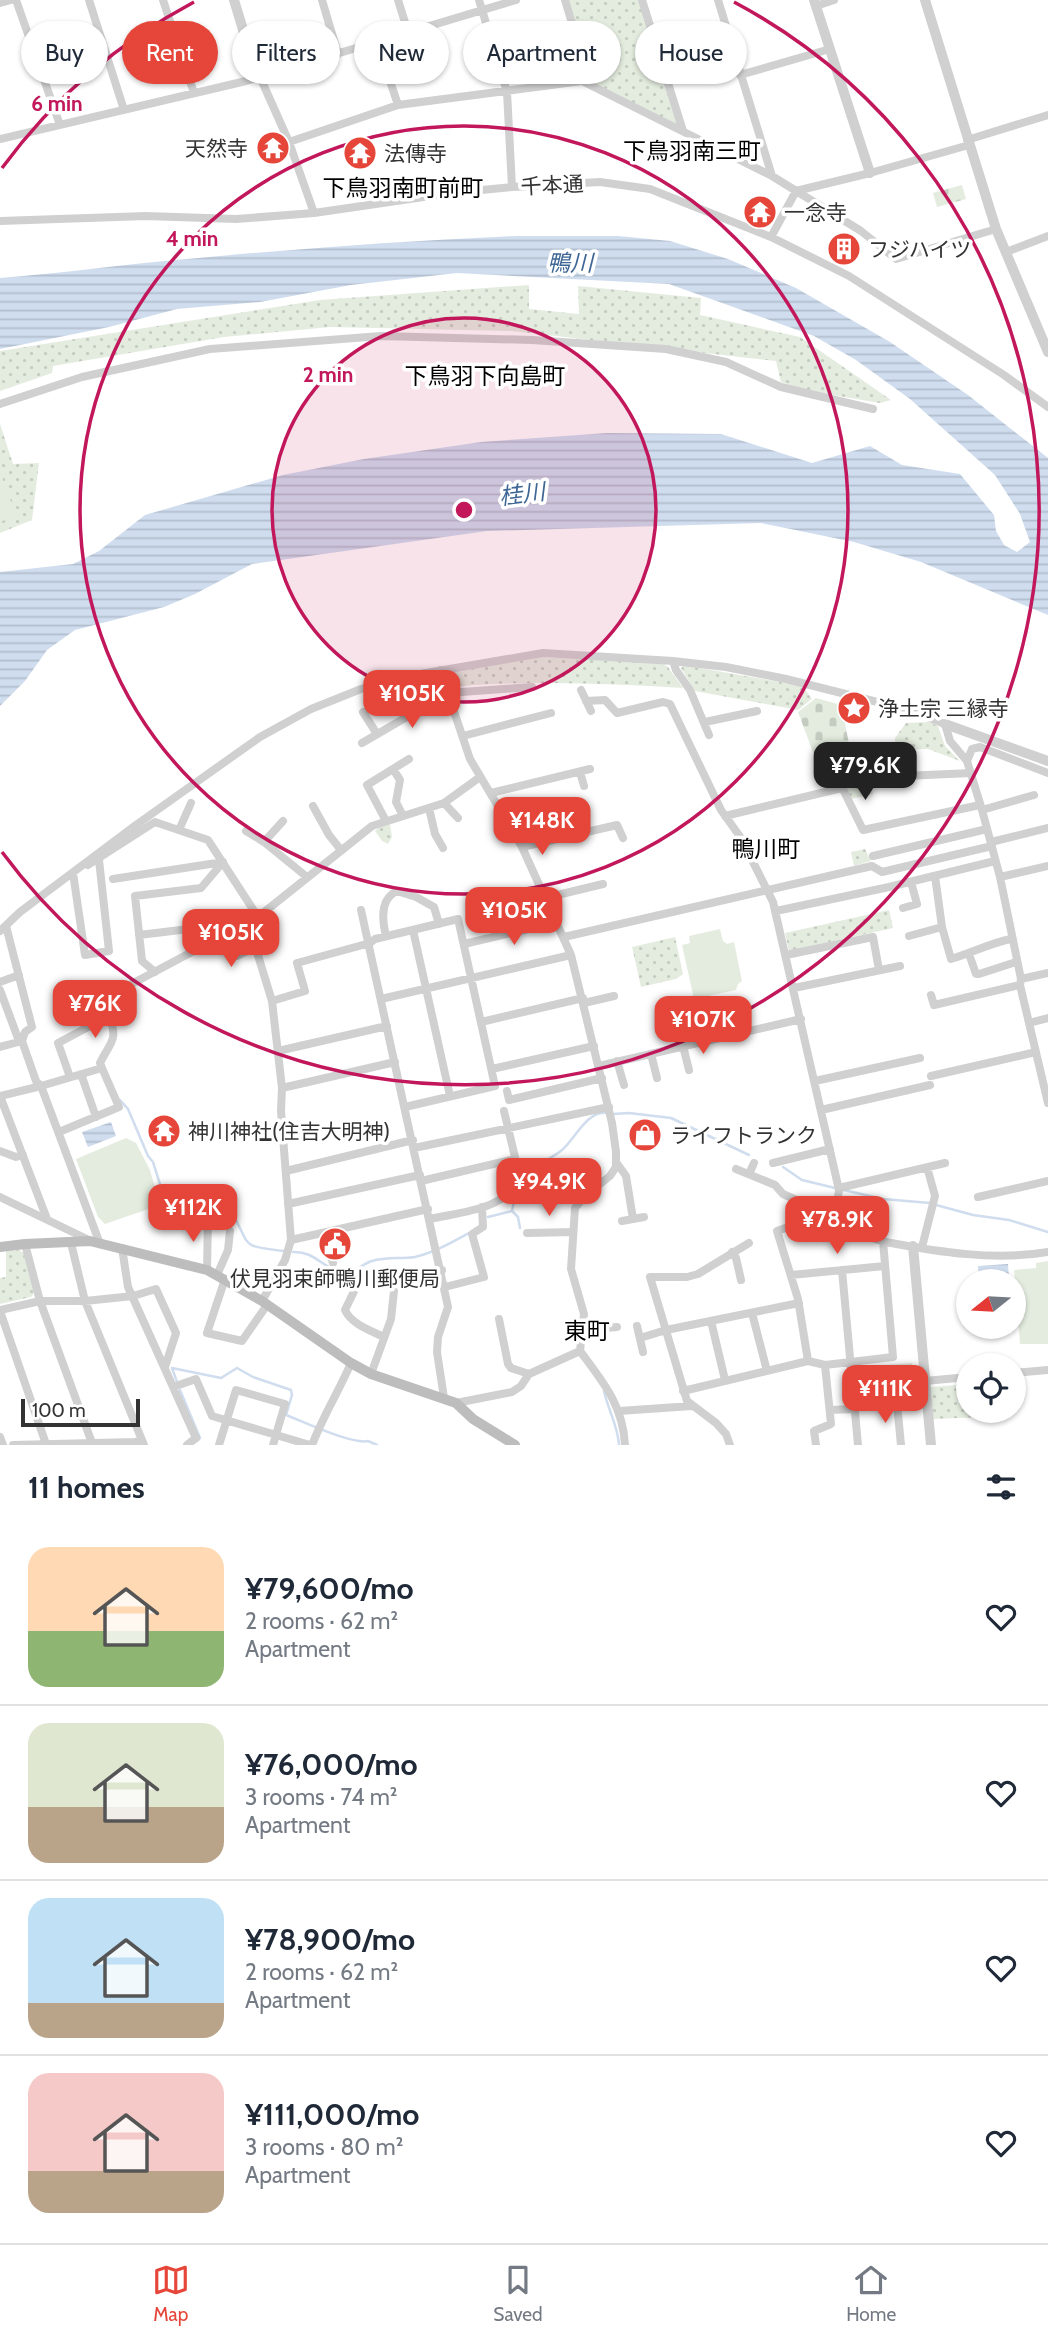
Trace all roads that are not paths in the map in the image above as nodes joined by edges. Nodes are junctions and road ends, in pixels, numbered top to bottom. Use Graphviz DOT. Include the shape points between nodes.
graph roads {
  1 [pos="13,0"];
  2 [pos="89,0"];
  3 [pos="163,0"];
  4 [pos="234,0"];
  5 [pos="322,0"];
  6 [pos="398,0"];
  7 [pos="479,0"];
  8 [pos="516,0"];
  9 [pos="565,0"];
  10 [pos="642,0"];
  11 [pos="718,0"];
  12 [pos="834,0"];
  13 [pos="925,0"];
  14 [pos="0,3"];
  15 [pos="815,3"];
  16 [pos="482,10"];
  17 [pos="240,21"];
  18 [pos="328,21"];
  19 [pos="405,21"];
  20 [pos="445,21"];
  21 [pos="571,21"];
  22 [pos="724,21"];
  23 [pos="830,49"];
  24 [pos="747,73"];
  25 [pos="232,84"];
  26 [pos="263,84"];
  27 [pos="391,84"];
  28 [pos="562,84"];
  29 [pos="590,84"];
  30 [pos="743,84"];
  31 [pos="507,92"];
  32 [pos="194,93"];
  33 [pos="398,105"];
  34 [pos="124,110"];
  35 [pos="1048,115"];
  36 [pos="60,125"];
  37 [pos="682,131"];
  38 [pos="0,139"];
  39 [pos="289,142"];
  40 [pos="968,142"];
  41 [pos="870,173"];
  42 [pos="772,176"];
  43 [pos="512,187"];
  44 [pos="796,191"];
  45 [pos="314,213"];
  46 [pos="0,221"];
  47 [pos="996,229"];
  48 [pos="1048,236"];
  49 [pos="771,237"];
  50 [pos="1006,252"];
  51 [pos="1048,352"];
  52 [pos="0,404"];
  53 [pos="1048,407"];
  54 [pos="873,410"];
  55 [pos="673,661"];
  56 [pos="440,670"];
  57 [pos="532,687"];
  58 [pos="581,690"];
  59 [pos="448,693"];
  60 [pos="586,701"];
  61 [pos="591,711"];
  62 [pos="757,711"];
  63 [pos="363,712"];
  64 [pos="551,713"];
  65 [pos="705,722"];
  66 [pos="945,724"];
  67 [pos="377,734"];
  68 [pos="709,735"];
  69 [pos="463,736"];
  70 [pos="362,743"];
  71 [pos="409,759"];
  72 [pos="967,761"];
  73 [pos="1048,761"];
  74 [pos="393,769"];
  75 [pos="590,769"];
  76 [pos="580,772"];
  77 [pos="971,773"];
  78 [pos="1048,773"];
  79 [pos="480,777"];
  80 [pos="584,786"];
  81 [pos="842,788"];
  82 [pos="491,793"];
  83 [pos="1034,795"];
  84 [pos="191,803"];
  85 [pos="444,803"];
  86 [pos="313,806"];
  87 [pos="981,807"];
  88 [pos="429,808"];
  89 [pos="403,816"];
  90 [pos="725,816"];
  91 [pos="458,818"];
  92 [pos="283,821"];
  93 [pos="387,821"];
  94 [pos="1048,828"];
  95 [pos="987,829"];
  96 [pos="179,830"];
  97 [pos="246,831"];
  98 [pos="623,838"];
  99 [pos="264,842"];
  100 [pos="991,844"];
  101 [pos="522,847"];
  102 [pos="443,848"];
  103 [pos="341,850"];
  104 [pos="873,856"];
  105 [pos="99,860"];
  106 [pos="995,861"];
  107 [pos="223,862"];
  108 [pos="1048,866"];
  109 [pos="73,873"];
  110 [pos="935,876"];
  111 [pos="307,877"];
  112 [pos="1000,877"];
  113 [pos="113,880"];
  114 [pos="911,881"];
  115 [pos="603,884"];
  116 [pos="768,891"];
  117 [pos="545,898"];
  118 [pos="903,908"];
  119 [pos="361,910"];
  120 [pos="776,911"];
  121 [pos="251,920"];
  122 [pos="557,922"];
  123 [pos="439,924"];
  124 [pos="942,927"];
  125 [pos="3,929"];
  126 [pos="413,930"];
  127 [pos="229,934"];
  128 [pos="139,935"];
  129 [pos="386,936"];
  130 [pos="909,936"];
  131 [pos="564,937"];
  132 [pos="1011,939"];
  133 [pos="370,943"];
  134 [pos="464,944"];
  135 [pos="255,947"];
  136 [pos="969,954"];
  137 [pos="571,955"];
  138 [pos="786,955"];
  139 [pos="1016,962"];
  140 [pos="900,966"];
  141 [pos="879,970"];
  142 [pos="155,972"];
  143 [pos="1048,973"];
  144 [pos="19,975"];
  145 [pos="471,978"];
  146 [pos="0,982"];
  147 [pos="1020,982"];
  148 [pos="794,988"];
  149 [pos="426,989"];
  150 [pos="0,990"];
  151 [pos="931,995"];
  152 [pos="614,996"];
  153 [pos="381,999"];
  154 [pos="583,1000"];
  155 [pos="272,1001"];
  156 [pos="108,1016"];
  157 [pos="1048,1018"];
  158 [pos="801,1019"];
  159 [pos="481,1021"];
  160 [pos="1029,1023"];
  161 [pos="387,1026"];
  162 [pos="20,1041"];
  163 [pos="594,1046"];
  164 [pos="683,1046"];
  165 [pos="0,1047"];
  166 [pos="278,1051"];
  167 [pos="1036,1052"];
  168 [pos="651,1054"];
  169 [pos="920,1058"];
  170 [pos="395,1062"];
  171 [pos="617,1062"];
  172 [pos="599,1066"];
  173 [pos="1044,1066"];
  174 [pos="102,1068"];
  175 [pos="492,1069"];
  176 [pos="690,1070"];
  177 [pos="81,1074"];
  178 [pos="70,1077"];
  179 [pos="602,1078"];
  180 [pos="657,1078"];
  181 [pos="815,1081"];
  182 [pos="624,1085"];
  183 [pos="41,1086"];
  184 [pos="282,1088"];
  185 [pos="0,1096"];
  186 [pos="450,1096"];
  187 [pos="1048,1103"];
  188 [pos="405,1107"];
  189 [pos="821,1110"];
  190 [pos="610,1112"];
  191 [pos="96,1116"];
  192 [pos="509,1129"];
  193 [pos="59,1132"];
  194 [pos="413,1144"];
  195 [pos="830,1149"];
  196 [pos="0,1151"];
  197 [pos="23,1154"];
  198 [pos="515,1159"];
  199 [pos="616,1162"];
  200 [pos="754,1163"];
  201 [pos="773,1163"];
  202 [pos="945,1163"];
  203 [pos="928,1167"];
  204 [pos="736,1169"];
  205 [pos="286,1171"];
  206 [pos="749,1174"];
  207 [pos="420,1178"];
  208 [pos="1048,1181"];
  209 [pos="839,1188"];
  210 [pos="0,1197"];
  211 [pos="984,1199"];
  212 [pos="875,1203"];
  213 [pos="288,1204"];
  214 [pos="481,1207"];
  215 [pos="428,1209"];
  216 [pos="643,1217"];
  217 [pos="47,1219"];
  218 [pos="208,1219"];
  219 [pos="430,1219"];
  220 [pos="633,1219"];
  221 [pos="622,1221"];
  222 [pos="834,1223"];
  223 [pos="800,1224"];
  224 [pos="230,1231"];
  225 [pos="573,1232"];
  226 [pos="324,1233"];
  227 [pos="527,1233"];
  228 [pos="868,1236"];
  229 [pos="291,1240"];
  230 [pos="883,1241"];
  231 [pos="71,1242"];
  232 [pos="95,1242"];
  233 [pos="749,1243"];
  234 [pos="25,1244"];
  235 [pos="0,1247"];
  236 [pos="917,1247"];
  237 [pos="122,1248"];
  238 [pos="732,1252"];
  239 [pos="1048,1252"];
  240 [pos="333,1263"];
  241 [pos="885,1266"];
  242 [pos="442,1270"];
  243 [pos="842,1270"];
  244 [pos="216,1275"];
  245 [pos="791,1275"];
  246 [pos="417,1276"];
  247 [pos="741,1280"];
  248 [pos="445,1287"];
  249 [pos="133,1296"];
  250 [pos="40,1301"];
  251 [pos="85,1301"];
  252 [pos="264,1303"];
  253 [pos="799,1303"];
  254 [pos="0,1311"];
  255 [pos="752,1313"];
  256 [pos="499,1319"];
  257 [pos="711,1321"];
  258 [pos="637,1326"];
  259 [pos="617,1327"];
  260 [pos="582,1330"];
  261 [pos="666,1330"];
  262 [pos="384,1337"];
  263 [pos="640,1338"];
  264 [pos="580,1351"];
  265 [pos="643,1352"];
  266 [pos="807,1361"];
  267 [pos="351,1363"];
  268 [pos="849,1363"];
  269 [pos="825,1365"];
  270 [pos="165,1367"];
  271 [pos="1048,1370"];
  272 [pos="767,1371"];
  273 [pos="1026,1372"];
  274 [pos="371,1374"];
  275 [pos="529,1374"];
  276 [pos="956,1378"];
  277 [pos="726,1380"];
  278 [pos="925,1381"];
  279 [pos="173,1387"];
  280 [pos="683,1391"];
  281 [pos="444,1398"];
  282 [pos="456,1403"];
  283 [pos="692,1406"];
  284 [pos="854,1408"];
  285 [pos="830,1410"];
  286 [pos="620,1411"];
  287 [pos="227,1420"];
  288 [pos="0,1437"];
  289 [pos="274,1440"];
  290 [pos="143,1442"];
  291 [pos="92,1443"];
  292 [pos="46,1444"];
  293 [pos="3,1445"];
  294 [pos="13,1445"];
  295 [pos="187,1445"];
  296 [pos="219,1445"];
  297 [pos="311,1445"];
  298 [pos="515,1445"];
  299 [pos="625,1445"];
  300 [pos="730,1445"];
  301 [pos="816,1445"];
  302 [pos="858,1445"];
  303 [pos="901,1445"];
  304 [pos="932,1445"];
  1 -- 14 [label="street"];
  1 -- 36 [label="street"];
  2 -- 34 [label="street"];
  3 -- 32 [label="street"];
  4 -- 17 [label="street"];
  5 -- 18 [label="street"];
  6 -- 19 [label="street"];
  7 -- 16 [label="street"];
  8 -- 16 [label="street"];
  9 -- 21 [label="street"];
  10 -- 37 [label="street"];
  11 -- 22 [label="street"];
  12 -- 15 [label="street"];
  13 -- 40 [label="street"];
  15 -- 23 [label="street"];
  16 -- 20 [label="street"];
  16 -- 31 [label="street"];
  23 -- 24 [label="street"];
  23 -- 41 [label="street"];
  25 -- 32 [label="street"];
  26 -- 39 [label="street"];
  27 -- 33 [label="street"];
  28 -- 31 [label="street"];
  29 -- 37 [label="street"];
  30 -- 42 [label="street"];
  31 -- 33 [label="street"];
  31 -- 43 [label="street"];
  32 -- 34 [label="street"];
  33 -- 39 [label="street"];
  34 -- 36 [label="street"];
  35 -- 40 [label="street"];
  36 -- 38 [label="street"];
  37 -- 42 [label="street"];
  39 -- 45 [label="street"];
  40 -- 41 [label="street"];
  40 -- 47 [label="street"];
  41 -- 44 [label="street"];
  42 -- 44 [label="street"];
  43 -- 45 [label="street, 千本通"];
  43 -- 49 [label="street, 千本通" via="600,182 650,189"];
  44 -- 47 [label="street" via="896,259"];
  44 -- 49 [label="street"];
  45 -- 46 [label="street, 千本通" via="236,219 146,216"];
  47 -- 50 [label="street"];
  48 -- 50 [label="street"];
  49 -- 53 [label="street, 千本通" via="849,276"];
  50 -- 51 [label="street"];
  52 -- 54 [label="street" via="82,377 210,349 381,336 666,349 726,362 781,387"];
  55 -- 56 [label="street" via="543,653"];
  55 -- 65 [label="street"];
  55 -- 66 [label="street" via="786,679 905,709"];
  56 -- 59 [label="street"];
  56 -- 109 [label="street" via="362,689 311,709 260,737"];
  57 -- 59 [label="street"];
  58 -- 60 [label="street"];
  59 -- 67 [label="street"];
  59 -- 69 [label="street"];
  60 -- 61 [label="street"];
  60 -- 90 [label="street" via="605,700 617,713 670,704"];
  62 -- 65 [label="street"];
  63 -- 67 [label="street"];
  64 -- 69 [label="street"];
  65 -- 68 [label="street"];
  66 -- 72 [label="street" via="950,741"];
  66 -- 73 [label="street"];
  67 -- 70 [label="street"];
  69 -- 79 [label="street"];
  71 -- 74 [label="street"];
  72 -- 77 [label="street"];
  72 -- 78 [label="street" via="972,749 980,747"];
  74 -- 89 [label="street" via="400,780 396,802"];
  74 -- 93 [label="street" via="367,785"];
  75 -- 76 [label="street"];
  76 -- 80 [label="street"];
  76 -- 82 [label="street"];
  77 -- 81 [label="street" via="838,779"];
  77 -- 87 [label="street"];
  79 -- 82 [label="street"];
  79 -- 85 [label="street"];
  81 -- 87 [label="street" via="863,830"];
  81 -- 90 [label="street"];
  82 -- 101 [label="street"];
  83 -- 87 [label="street"];
  84 -- 96 [label="street"];
  85 -- 88 [label="street"];
  85 -- 91 [label="street"];
  86 -- 103 [label="street"];
  87 -- 95 [label="street"];
  88 -- 89 [label="street"];
  88 -- 102 [label="street"];
  89 -- 93 [label="street"];
  90 -- 116 [label="street"];
  92 -- 99 [label="street"];
  93 -- 103 [label="street"];
  94 -- 100 [label="street"];
  95 -- 100 [label="street"];
  95 -- 104 [label="street"];
  96 -- 105 [label="street" via="155,822"];
  96 -- 107 [label="street" via="208,839"];
  97 -- 99 [label="street"];
  98 -- 101 [label="street" via="617,825"];
  99 -- 111 [label="street"];
  100 -- 106 [label="street"];
  100 -- 116 [label="street" via="882,872 872,866"];
  101 -- 117 [label="street"];
  103 -- 111 [label="street"];
  105 -- 109 [label="street"];
  105 -- 109 [label="street" via="109,951 85,955"];
  106 -- 110 [label="street"];
  106 -- 112 [label="street"];
  107 -- 113 [label="street"];
  107 -- 121 [label="street"];
  107 -- 128 [label="street" via="201,888 135,896"];
  108 -- 112 [label="street"];
  109 -- 125 [label="street"];
  110 -- 114 [label="street"];
  110 -- 124 [label="street"];
  111 -- 121 [label="street"];
  112 -- 132 [label="street"];
  114 -- 118 [label="street" via="917,904"];
  114 -- 120 [label="street"];
  115 -- 117 [label="street"];
  116 -- 120 [label="street"];
  116 -- 131 [label="street"];
  117 -- 122 [label="street"];
  119 -- 133 [label="street"];
  120 -- 138 [label="street"];
  121 -- 127 [label="street"];
  121 -- 128 [label="street"];
  121 -- 135 [label="street"];
  122 -- 131 [label="street"];
  122 -- 134 [label="street"];
  123 -- 126 [label="street"];
  123 -- 129 [label="street" via="434,907 397,891 389,896 382,918"];
  123 -- 134 [label="street" via="458,919"];
  124 -- 130 [label="street"];
  124 -- 136 [label="street" via="951,959"];
  125 -- 144 [label="street"];
  126 -- 129 [label="street"];
  126 -- 149 [label="street"];
  127 -- 135 [label="street" via="237,956"];
  127 -- 142 [label="street"];
  128 -- 142 [label="street" via="142,961"];
  129 -- 133 [label="street"];
  131 -- 137 [label="street"];
  132 -- 136 [label="street"];
  132 -- 139 [label="street"];
  133 -- 153 [label="street"];
  133 -- 155 [label="street" via="297,963 305,991"];
  134 -- 145 [label="street"];
  135 -- 155 [label="street"];
  136 -- 139 [label="street" via="976,974"];
  137 -- 145 [label="street"];
  137 -- 154 [label="street"];
  138 -- 141 [label="street" via="873,937"];
  138 -- 148 [label="street"];
  139 -- 147 [label="street"];
  140 -- 141 [label="street"];
  141 -- 148 [label="street"];
  142 -- 156 [label="street" via="124,988 126,1006"];
  143 -- 147 [label="street"];
  144 -- 146 [label="street"];
  144 -- 162 [label="street" via="32,1027"];
  145 -- 149 [label="street"];
  145 -- 159 [label="street"];
  147 -- 151 [label="street" via="934,1005"];
  147 -- 160 [label="street"];
  148 -- 158 [label="street"];
  149 -- 153 [label="street"];
  149 -- 186 [label="street"];
  150 -- 162 [label="street"];
  152 -- 154 [label="street"];
  153 -- 161 [label="street"];
  154 -- 159 [label="street"];
  154 -- 163 [label="street"];
  155 -- 166 [label="street"];
  156 -- 174 [label="street" via="114,1040 100,1063"];
  156 -- 178 [label="street" via="58,1043"];
  157 -- 160 [label="street"];
  158 -- 164 [label="street"];
  158 -- 181 [label="street"];
  159 -- 175 [label="street"];
  160 -- 167 [label="street"];
  161 -- 166 [label="street"];
  161 -- 170 [label="street"];
  162 -- 165 [label="street"];
  162 -- 183 [label="street"];
  163 -- 172 [label="street"];
  163 -- 175 [label="street"];
  164 -- 168 [label="street"];
  164 -- 176 [label="street"];
  166 -- 184 [label="street"];
  167 -- 173 [label="street"];
  167 -- 189 [label="street"];
  168 -- 171 [label="street"];
  168 -- 180 [label="street"];
  169 -- 181 [label="street"];
  170 -- 184 [label="street"];
  170 -- 188 [label="street"];
  171 -- 172 [label="street"];
  171 -- 182 [label="street"];
  172 -- 179 [label="street"];
  173 -- 187 [label="street"];
  174 -- 177 [label="street"];
  174 -- 191 [label="street" via="119,1107"];
  175 -- 186 [label="street" via="495,1086"];
  177 -- 178 [label="street"];
  177 -- 191 [label="street"];
  178 -- 183 [label="street"];
  179 -- 190 [label="street"];
  179 -- 192 [label="street" via="508,1103"];
  181 -- 189 [label="street"];
  183 -- 185 [label="street"];
  183 -- 193 [label="street"];
  184 -- 205 [label="street"];
  185 -- 197 [label="street"];
  186 -- 188 [label="street"];
  188 -- 194 [label="street"];
  189 -- 195 [label="street"];
  190 -- 192 [label="street"];
  190 -- 199 [label="street"];
  191 -- 193 [label="street"];
  192 -- 194 [label="street"];
  192 -- 198 [label="street"];
  193 -- 232 [label="street"];
  194 -- 205 [label="street"];
  194 -- 207 [label="street"];
  195 -- 201 [label="street"];
  195 -- 209 [label="street"];
  196 -- 197 [label="street" via="16,1157"];
  197 -- 217 [label="street"];
  198 -- 207 [label="street"];
  198 -- 214 [label="street" via="520,1178 517,1186 498,1202"];
  199 -- 220 [label="street" via="626,1175"];
  199 -- 225 [label="street" via="610,1176 578,1203"];
  200 -- 206 [label="street"];
  202 -- 203 [label="street"];
  203 -- 209 [label="street"];
  203 -- 236 [label="street" via="934,1196"];
  204 -- 206 [label="street"];
  205 -- 213 [label="street"];
  206 -- 223 [label="street" via="801,1202"];
  207 -- 213 [label="street"];
  207 -- 215 [label="street"];
  208 -- 211 [label="street"];
  209 -- 222 [label="street"];
  210 -- 217 [label="street"];
  212 -- 228 [label="street"];
  213 -- 229 [label="street"];
  214 -- 219 [label="street"];
  214 -- 248 [label="street" via="483,1227 472,1234 484,1277"];
  215 -- 219 [label="street"];
  215 -- 226 [label="street"];
  216 -- 220 [label="street"];
  217 -- 232 [label="street"];
  218 -- 244 [label="street"];
  219 -- 242 [label="street"];
  220 -- 221 [label="street"];
  222 -- 223 [label="street"];
  222 -- 228 [label="street"];
  223 -- 245 [label="street" via="777,1231"];
  224 -- 244 [label="street" via="228,1250"];
  225 -- 227 [label="street"];
  225 -- 260 [label="street" via="571,1269 584,1314"];
  226 -- 229 [label="street"];
  226 -- 240 [label="street"];
  228 -- 230 [label="street"];
  229 -- 252 [label="street"];
  230 -- 236 [label="street"];
  230 -- 241 [label="street"];
  231 -- 232 [label="main road"];
  231 -- 234 [label="main road"];
  231 -- 251 [label="street"];
  232 -- 237 [label="main road"];
  233 -- 238 [label="street"];
  234 -- 235 [label="main road"];
  234 -- 250 [label="street"];
  236 -- 239 [label="street" via="1013,1257"];
  236 -- 278 [label="street"];
  237 -- 244 [label="main road"];
  237 -- 249 [label="street"];
  238 -- 247 [label="street"];
  238 -- 261 [label="street" via="687,1277 650,1277"];
  241 -- 243 [label="street"];
  241 -- 268 [label="street" via="893,1357"];
  242 -- 246 [label="street"];
  242 -- 248 [label="street"];
  243 -- 245 [label="street"];
  243 -- 268 [label="street"];
  244 -- 252 [label="main road"];
  244 -- 252 [label="street" via="207,1333 242,1341"];
  245 -- 253 [label="street"];
  248 -- 281 [label="street" via="448,1307 437,1352"];
  249 -- 251 [label="street"];
  249 -- 270 [label="street"];
  249 -- 270 [label="street" via="156,1289 176,1332"];
  250 -- 251 [label="street"];
  250 -- 254 [label="street"];
  250 -- 291 [label="street"];
  251 -- 290 [label="street"];
  252 -- 267 [label="main road"];
  253 -- 255 [label="street"];
  253 -- 266 [label="street"];
  254 -- 292 [label="street"];
  255 -- 257 [label="street"];
  255 -- 272 [label="street"];
  256 -- 275 [label="street" via="508,1364"];
  257 -- 261 [label="street"];
  257 -- 277 [label="street"];
  258 -- 263 [label="street"];
  259 -- 260 [label="street"];
  260 -- 264 [label="street"];
  261 -- 263 [label="street"];
  261 -- 280 [label="street"];
  262 -- 262 [label="street" via="394,1291 389,1285 358,1283 345,1310 347,1315"];
  262 -- 274 [label="street"];
  263 -- 265 [label="street"];
  264 -- 275 [label="street"];
  264 -- 286 [label="street"];
  266 -- 269 [label="street"];
  266 -- 272 [label="street"];
  267 -- 274 [label="main road"];
  267 -- 297 [label="street"];
  268 -- 269 [label="street"];
  268 -- 284 [label="street"];
  269 -- 285 [label="street"];
  270 -- 279 [label="street"];
  271 -- 273 [label="street"];
  272 -- 277 [label="street"];
  274 -- 281 [label="main road"];
  275 -- 282 [label="street" via="512,1392"];
  276 -- 278 [label="street"];
  277 -- 280 [label="street"];
  278 -- 304 [label="street"];
  279 -- 287 [label="street" via="196,1378 212,1416"];
  279 -- 295 [label="street" via="196,1438"];
  280 -- 283 [label="street"];
  281 -- 282 [label="main road"];
  282 -- 298 [label="main road"];
  283 -- 286 [label="street"];
  283 -- 300 [label="street" via="726,1434"];
  284 -- 285 [label="street"];
  284 -- 302 [label="street"];
  284 -- 303 [label="street" via="897,1403"];
  285 -- 301 [label="street" via="831,1424 814,1430"];
  286 -- 299 [label="street"];
  287 -- 289 [label="street"];
  287 -- 289 [label="street" via="236,1390 285,1404"];
  287 -- 296 [label="street"];
  288 -- 293 [label="street"];
  289 -- 297 [label="street"];
  290 -- 291 [label="street"];
  291 -- 292 [label="street"];
  292 -- 294 [label="street"];
}
